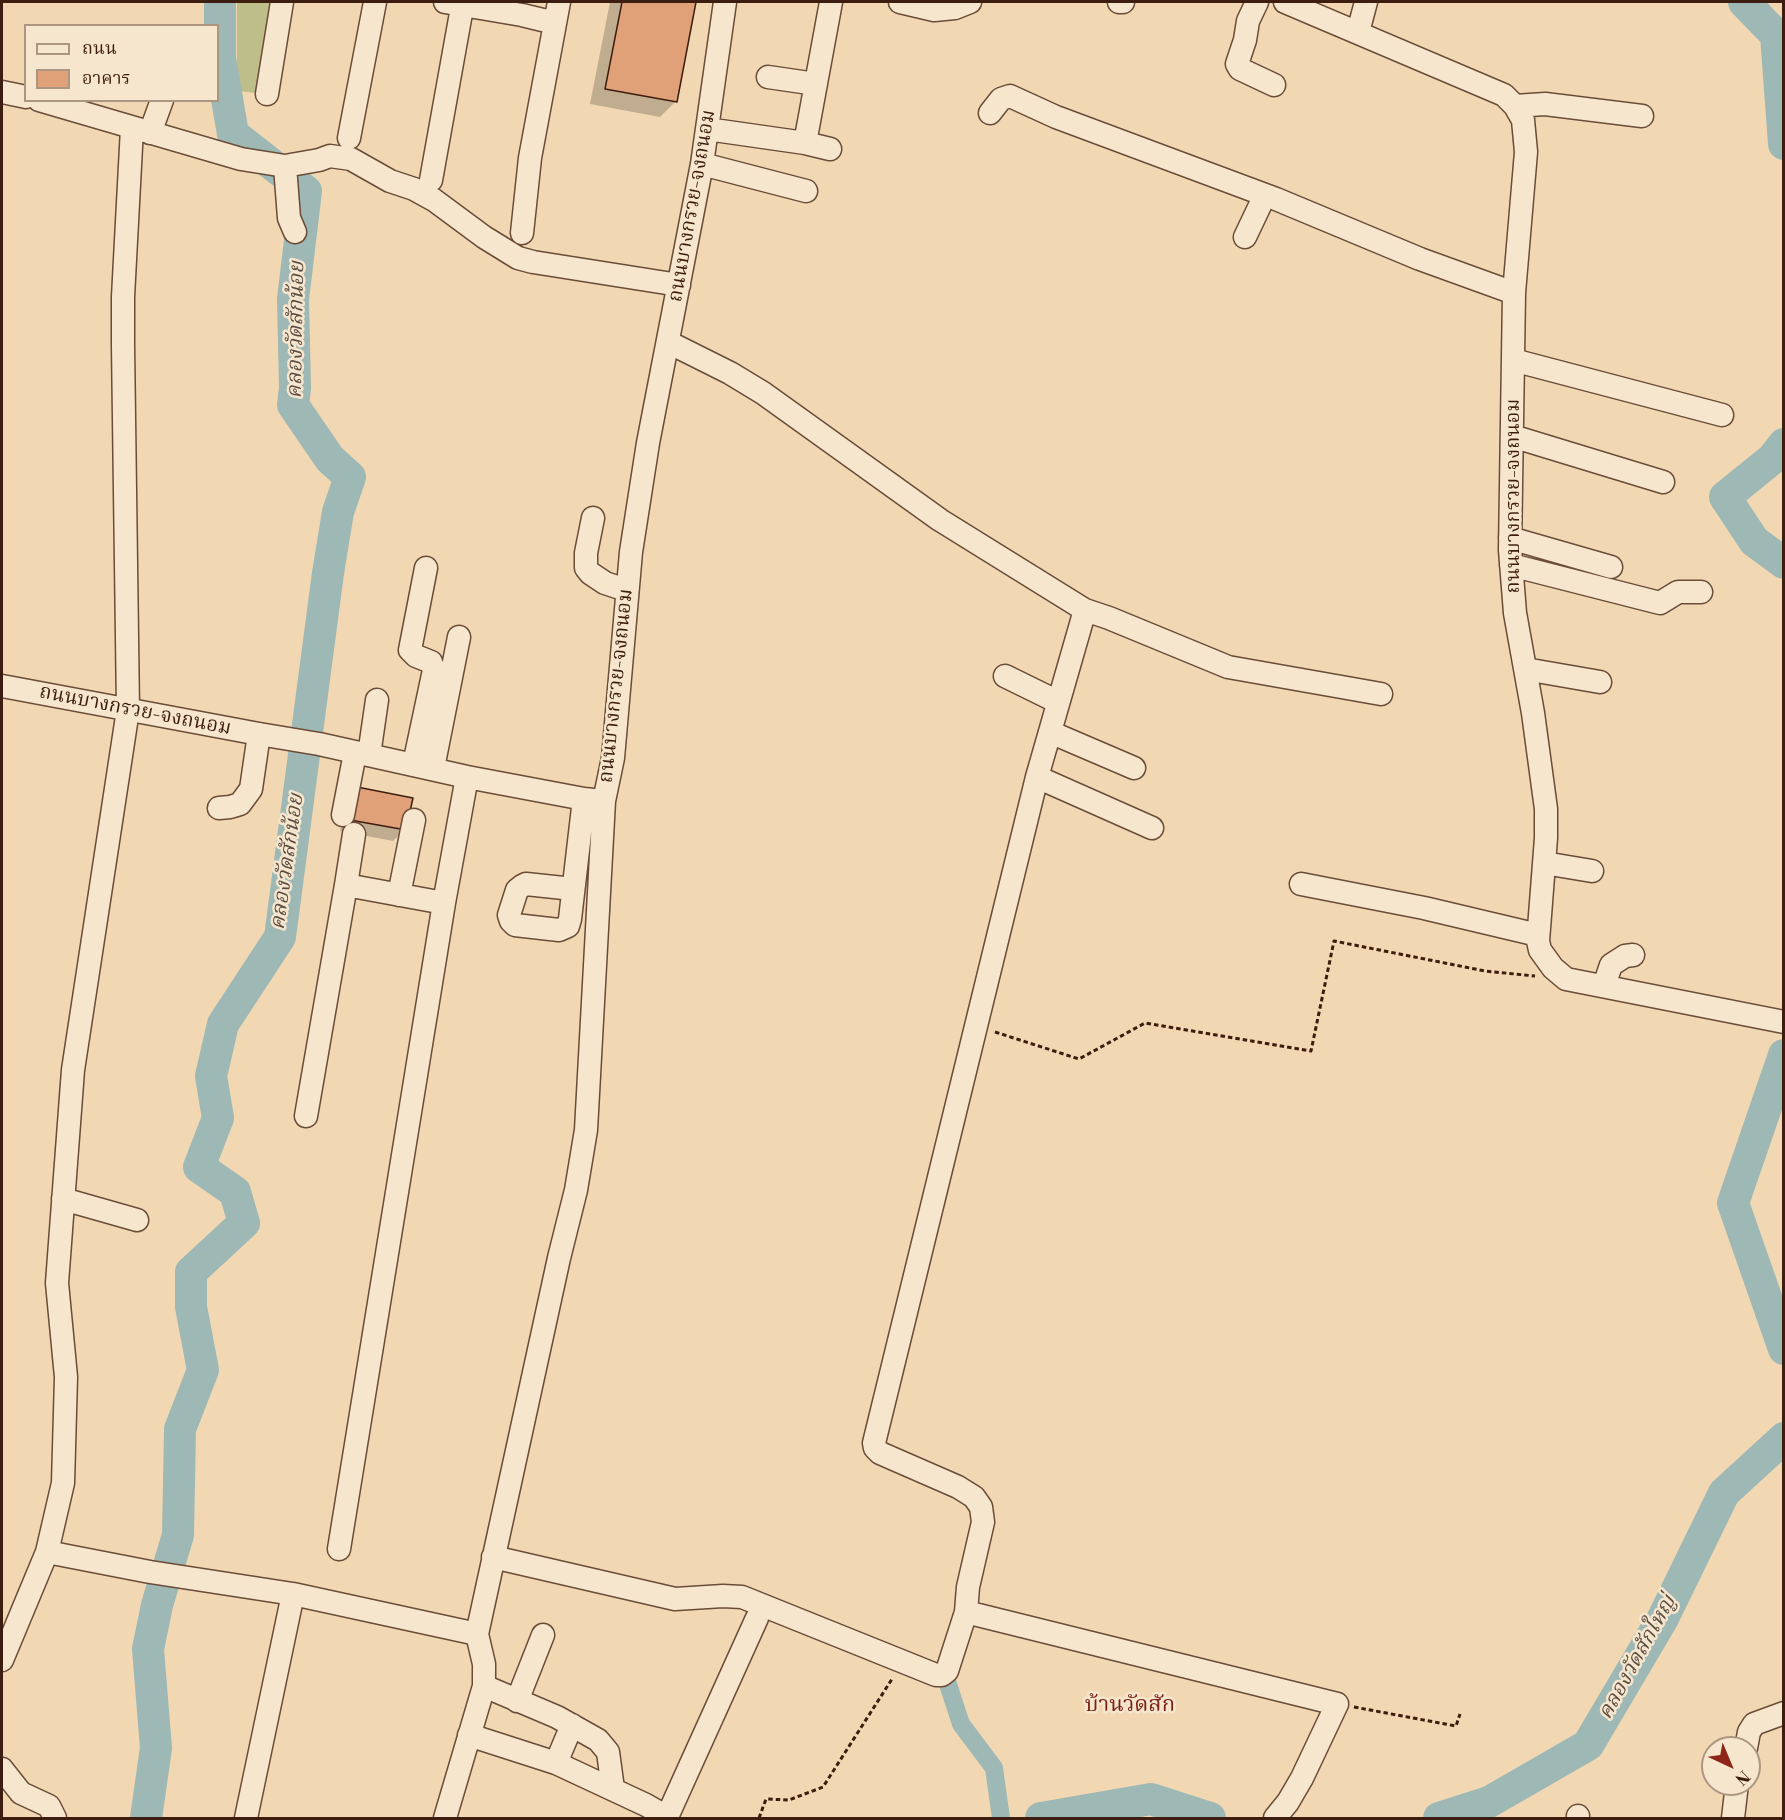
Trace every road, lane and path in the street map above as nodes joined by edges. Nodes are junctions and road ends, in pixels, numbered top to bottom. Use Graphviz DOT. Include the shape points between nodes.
graph roads {
  1 [pos="282,2"];
  2 [pos="375,2"];
  3 [pos="725,2"];
  4 [pos="831,2"];
  5 [pos="900,2"];
  6 [pos="970,2"];
  7 [pos="1257,2"];
  8 [pos="1286,2"];
  9 [pos="1366,2"];
  10 [pos="457,3"];
  11 [pos="557,12"];
  12 [pos="1358,32"];
  13 [pos="768,77"];
  14 [pos="816,84"];
  15 [pos="1274,85"];
  16 [pos="2,92"];
  17 [pos="267,94"];
  18 [pos="24,98"];
  19 [pos="46,102"];
  20 [pos="161,102"];
  21 [pos="1515,106"];
  22 [pos="990,113"];
  23 [pos="1642,116"];
  24 [pos="707,129"];
  25 [pos="141,131"];
  26 [pos="349,138"];
  27 [pos="805,143"];
  28 [pos="830,149"];
  29 [pos="702,164"];
  30 [pos="285,166"];
  31 [pos="431,180"];
  32 [pos="806,191"];
  33 [pos="1265,195"];
  34 [pos="295,232"];
  35 [pos="522,233"];
  36 [pos="1245,237"];
  37 [pos="679,285"];
  38 [pos="1514,293"];
  39 [pos="668,342"];
  40 [pos="1513,360"];
  41 [pos="1722,415"];
  42 [pos="1512,436"];
  43 [pos="1663,482"];
  44 [pos="593,518"];
  45 [pos="1510,538"];
  46 [pos="1511,565"];
  47 [pos="1611,567"];
  48 [pos="426,568"];
  49 [pos="626,590"];
  50 [pos="1701,592"];
  51 [pos="1085,610"];
  52 [pos="459,637"];
  53 [pos="1525,669"];
  54 [pos="1005,676"];
  55 [pos="1600,682"];
  56 [pos="2,686"];
  57 [pos="1381,694"];
  58 [pos="377,700"];
  59 [pos="1058,702"];
  60 [pos="128,710"];
  61 [pos="1050,732"];
  62 [pos="259,734"];
  63 [pos="362,754"];
  64 [pos="423,766"];
  65 [pos="1134,768"];
  66 [pos="467,777"];
  67 [pos="1037,777"];
  68 [pos="594,800"];
  69 [pos="219,808"];
  70 [pos="414,820"];
  71 [pos="1152,828"];
  72 [pos="1544,863"];
  73 [pos="1592,871"];
  74 [pos="1301,884"];
  75 [pos="346,885"];
  76 [pos="573,889"];
  77 [pos="399,895"];
  78 [pos="444,903"];
  79 [pos="1538,936"];
  80 [pos="1633,955"];
  81 [pos="1566,979"];
  82 [pos="1604,987"];
  83 [pos="1777,1021"];
  84 [pos="975,1025"];
  85 [pos="306,1116"];
  86 [pos="63,1199"];
  87 [pos="137,1220"];
  88 [pos="339,1549"];
  89 [pos="47,1552"];
  90 [pos="492,1557"];
  91 [pos="293,1594"];
  92 [pos="966,1612"];
  93 [pos="757,1618"];
  94 [pos="477,1634"];
  95 [pos="543,1635"];
  96 [pos="2,1660"];
  97 [pos="900,1661"];
  98 [pos="484,1686"];
  99 [pos="517,1701"];
  100 [pos="1337,1704"];
  101 [pos="1784,1713"];
  102 [pos="1460,1714"];
  103 [pos="572,1725"];
  104 [pos="469,1735"];
  105 [pos="1748,1736"];
  106 [pos="556,1762"];
  107 [pos="2,1769"];
  108 [pos="613,1789"];
  109 [pos="1736,1796"];
  110 [pos="55,1818"];
  111 [pos="246,1818"];
  112 [pos="446,1818"];
  113 [pos="666,1818"];
  114 [pos="759,1818"];
  115 [pos="1275,1818"];
  116 [pos="1733,1818"];
  1 -- 17 [label="street"];
  2 -- 26 [label="street"];
  3 -- 24 [label="street, ถนนบางกรวย-จงถนอม"];
  4 -- 14 [label="street"];
  5 -- 6 [label="street" via="934,10"];
  7 -- 15 [label="street" via="1237,64"];
  8 -- 12 [label="street"];
  9 -- 12 [label="street"];
  10 -- 11 [label="street" via="522,15"];
  10 -- 31 [label="street"];
  11 -- 35 [label="street" via="530,158"];
  12 -- 21 [label="street" via="1504,95"];
  13 -- 14 [label="street"];
  14 -- 27 [label="street"];
  16 -- 18 [label="street"];
  19 -- 25 [label="street"];
  20 -- 25 [label="street"];
  21 -- 23 [label="street" via="1545,104"];
  21 -- 38 [label="street, ถนนบางกรวย-จงถนอม" via="1523,120 1526,152"];
  22 -- 33 [label="street" via="1001,99 1010,96"];
  24 -- 27 [label="street"];
  24 -- 29 [label="street, ถนนบางกรวย-จงถนอม"];
  25 -- 30 [label="street" via="241,159"];
  25 -- 60 [label="street" via="123,297"];
  27 -- 28 [label="street"];
  29 -- 32 [label="street"];
  29 -- 37 [label="street, ถนนบางกรวย-จงถนอม"];
  30 -- 34 [label="street" via="289,218"];
  30 -- 37 [label="street" via="330,156 351,159 434,200 518,258"];
  33 -- 36 [label="street"];
  33 -- 38 [label="street"];
  37 -- 39 [label="street, ถนนบางกรวย-จงถนอม"];
  38 -- 40 [label="street, ถนนบางกรวย-จงถนอม"];
  39 -- 49 [label="street, ถนนบางกรวย-จงถนอม"];
  39 -- 51 [label="street" via="756,388 940,520"];
  40 -- 41 [label="street"];
  40 -- 42 [label="street, ถนนบางกรวย-จงถนอม"];
  42 -- 43 [label="street"];
  42 -- 45 [label="street, ถนนบางกรวย-จงถนอม"];
  44 -- 49 [label="street" via="586,568 605,583"];
  45 -- 46 [label="street, ถนนบางกรวย-จงถนอม"];
  45 -- 47 [label="street"];
  46 -- 50 [label="street" via="1660,603 1678,592"];
  46 -- 53 [label="street, ถนนบางกรวย-จงถนอม"];
  48 -- 64 [label="street" via="410,650 431,662 434,670"];
  49 -- 68 [label="street, ถนนบางกรวย-จงถนอม" via="612,758"];
  51 -- 57 [label="street" via="1228,666"];
  51 -- 59 [label="street"];
  52 -- 64 [label="street"];
  53 -- 55 [label="street"];
  53 -- 72 [label="street, ถนนบางกรวย-จงถนอม" via="1544,788"];
  54 -- 59 [label="street"];
  56 -- 60 [label="street, ถนนบางกรวย-จงถนอม"];
  58 -- 63 [label="street"];
  59 -- 61 [label="street"];
  60 -- 62 [label="street, ถนนบางกรวย-จงถนอม"];
  60 -- 86 [label="street" via="73,1070"];
  61 -- 65 [label="street"];
  61 -- 67 [label="street"];
  62 -- 63 [label="street, ถนนบางกรวย-จงถนอม"];
  62 -- 69 [label="street" via="251,789 240,804"];
  63 -- 64 [label="street, ถนนบางกรวย-จงถนอม"];
  63 -- 75 [label="street" via="348,825"];
  64 -- 66 [label="street, ถนนบางกรวย-จงถนอม"];
  66 -- 68 [label="street, ถนนบางกรวย-จงถนอม"];
  66 -- 78 [label="street"];
  67 -- 71 [label="street"];
  67 -- 84 [label="street"];
  68 -- 76 [label="street"];
  68 -- 90 [label="street" via="586,1130 576,1190"];
  70 -- 77 [label="street"];
  72 -- 73 [label="street"];
  72 -- 79 [label="street, ถนนบางกรวย-จงถนอม"];
  74 -- 79 [label="street"];
  75 -- 77 [label="street"];
  75 -- 85 [label="street"];
  77 -- 78 [label="street"];
  78 -- 88 [label="street"];
  79 -- 81 [label="street, ถนนบางกรวย-จงถนอม" via="1545,958"];
  80 -- 82 [label="street" via="1611,965"];
  81 -- 82 [label="street"];
  81 -- 84 [label="path" via="1485,971 1334,941 1311,1051 1145,1023 1079,1059"];
  82 -- 83 [label="street"];
  84 -- 92 [label="street" via="874,1443 880,1453 958,1487 981,1507 983,1522"];
  86 -- 87 [label="street"];
  86 -- 89 [label="street" via="57,1283 66,1377 63,1483"];
  89 -- 91 [label="street"];
  89 -- 96 [label="street"];
  90 -- 94 [label="street"];
  90 -- 97 [label="street" via="675,1599 742,1598"];
  91 -- 94 [label="street"];
  91 -- 111 [label="street"];
  92 -- 97 [label="street" via="947,1671 942,1675"];
  92 -- 100 [label="street"];
  93 -- 113 [label="street"];
  94 -- 98 [label="street"];
  95 -- 99 [label="street"];
  97 -- 114 [label="path" via="896,1674 823,1786 789,1800 766,1799"];
  98 -- 99 [label="street"];
  98 -- 104 [label="street"];
  99 -- 103 [label="street"];
  100 -- 102 [label="path" via="1456,1726"];
  100 -- 115 [label="street" via="1302,1778"];
  101 -- 105 [label="street" via="1754,1724"];
  103 -- 106 [label="street"];
  103 -- 108 [label="street" via="598,1740 608,1752"];
  104 -- 106 [label="street"];
  104 -- 112 [label="street"];
  106 -- 108 [label="street"];
  107 -- 110 [label="street" via="21,1793 49,1806"];
  108 -- 113 [label="street"];
  109 -- 116 [label="street"];
}
